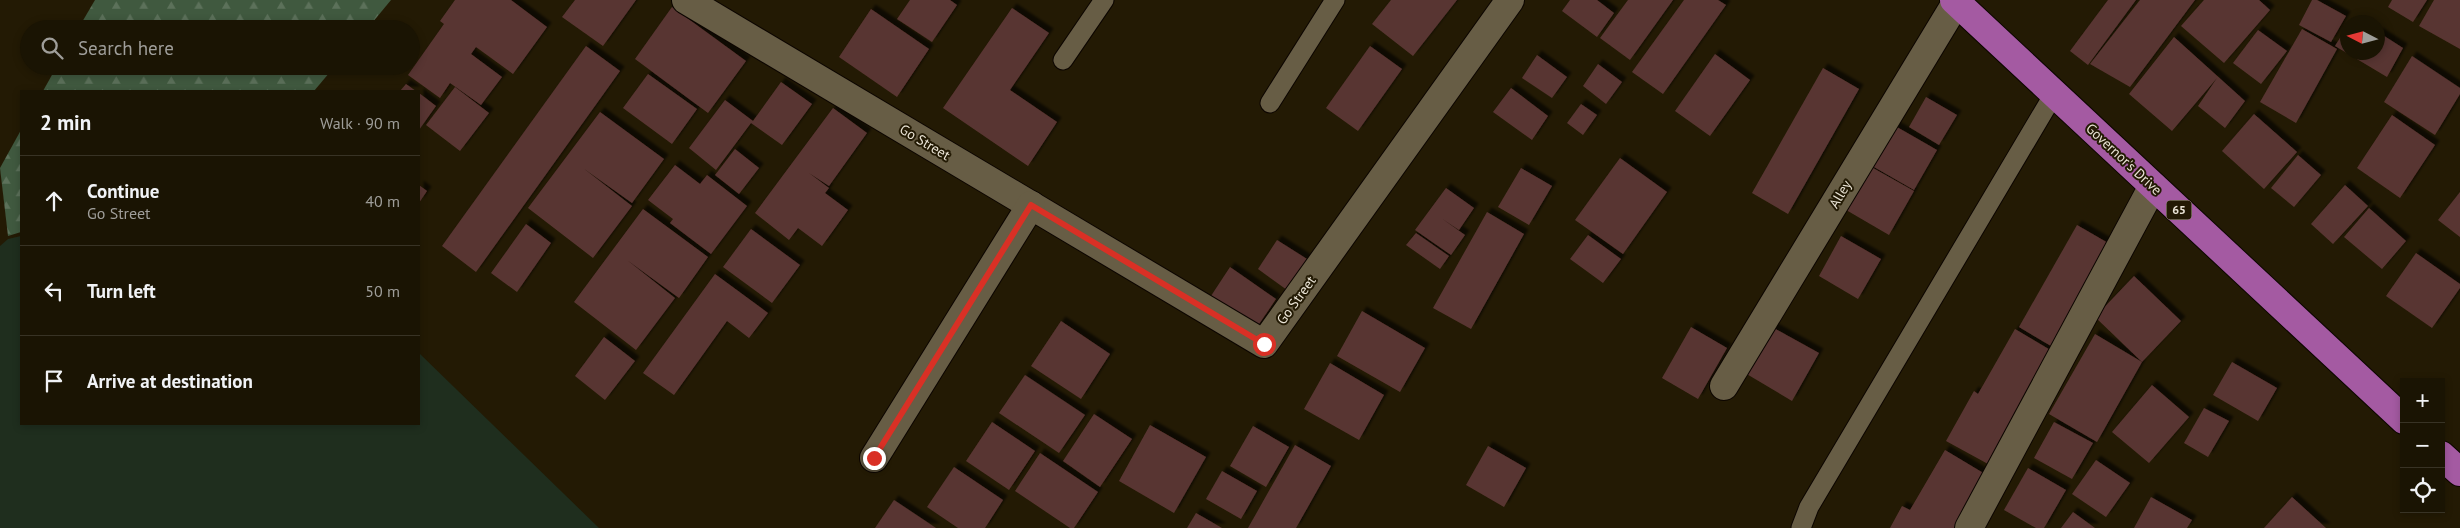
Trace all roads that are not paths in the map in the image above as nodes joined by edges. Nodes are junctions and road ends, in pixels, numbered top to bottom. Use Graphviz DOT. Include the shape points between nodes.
graph roads {
  1 [pos="686,0"];
  2 [pos="1104,0"];
  3 [pos="1335,0"];
  4 [pos="1510,0"];
  5 [pos="1955,1"];
  6 [pos="1063,60"];
  7 [pos="2054,94"];
  8 [pos="1270,102"];
  9 [pos="2153,186"];
  10 [pos="1031,205"];
  11 [pos="1724,386"];
  12 [pos="2400,416"];
  13 [pos="874,458"];
  14 [pos="2445,459"];
  15 [pos="2460,472"];
  16 [pos="1801,528"];
  17 [pos="1969,528"];
  1 -- 10 [label="street, Go Street"];
  2 -- 6 [label="lane"];
  3 -- 8 [label="lane"];
  4 -- 10 [label="street, Go Street" via="1264,344"];
  5 -- 7 [label="highway, Governor's Drive / 65"];
  5 -- 11 [label="street, Alley"];
  7 -- 9 [label="highway, Governor's Drive / 65"];
  7 -- 16 [label="lane" via="1810,507"];
  9 -- 12 [label="highway, Governor's Drive / 65"];
  9 -- 17 [label="street"];
  10 -- 13 [label="street"];
  14 -- 15 [label="highway"];
}
